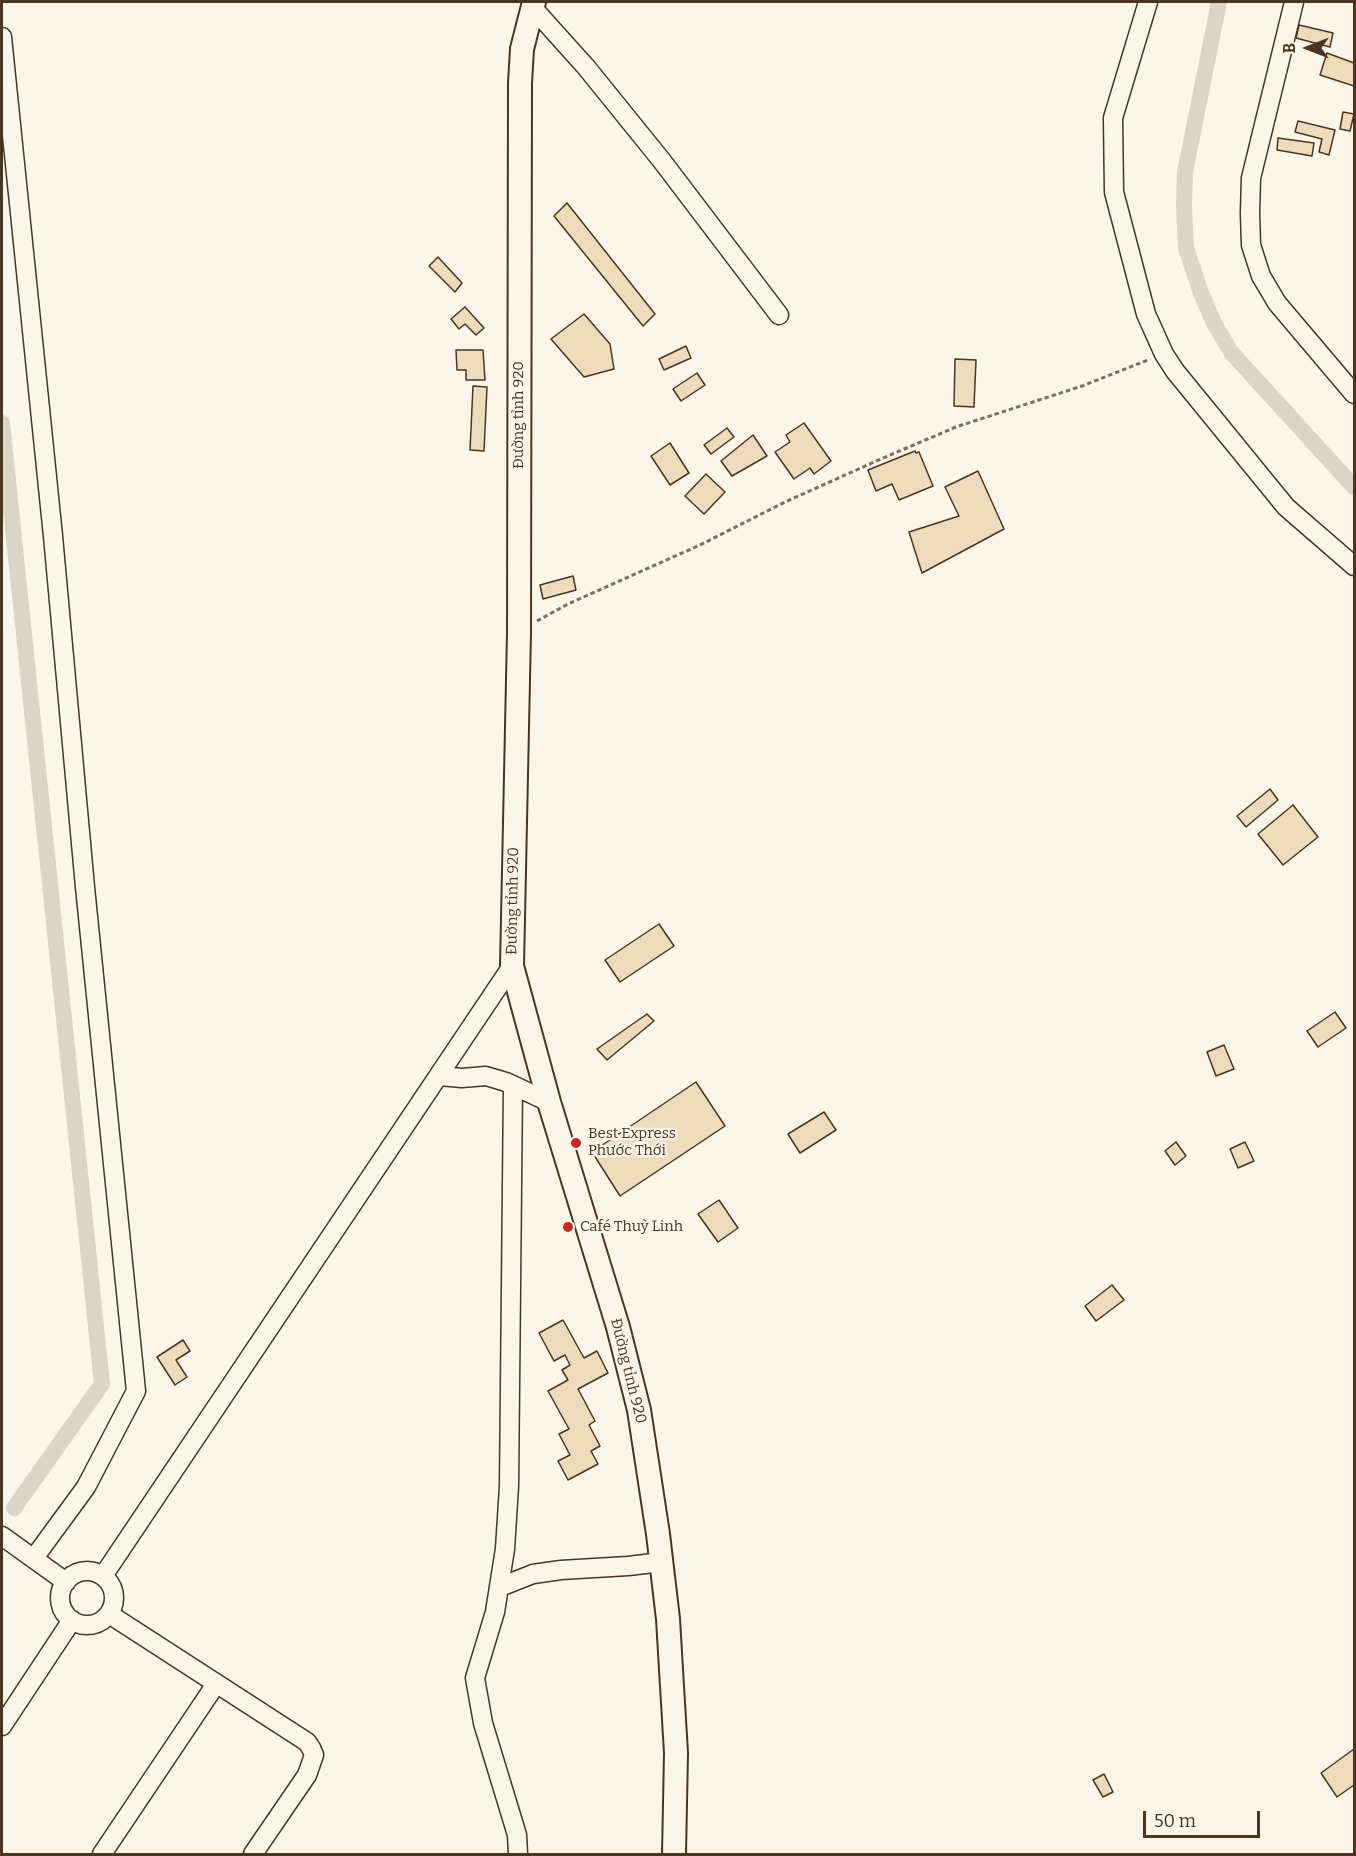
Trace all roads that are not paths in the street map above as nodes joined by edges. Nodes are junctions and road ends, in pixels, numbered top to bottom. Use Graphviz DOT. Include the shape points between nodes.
graph roads {
  1 [pos="1148,2"];
  2 [pos="1294,2"];
  3 [pos="533,4"];
  4 [pos="2,37"];
  5 [pos="779,315"];
  6 [pos="1354,394"];
  7 [pos="1354,566"];
  8 [pos="512,966"];
  9 [pos="440,1076"];
  10 [pos="513,1085"];
  11 [pos="549,1102"];
  12 [pos="2,1536"];
  13 [pos="505,1549"];
  14 [pos="34,1558"];
  15 [pos="662,1562"];
  16 [pos="533,1574"];
  17 [pos="103,1576"];
  18 [pos="66,1582"];
  19 [pos="500,1587"];
  20 [pos="109,1614"];
  21 [pos="72,1620"];
  22 [pos="216,1684"];
  23 [pos="2,1726"];
  24 [pos="102,1854"];
  25 [pos="253,1854"];
  26 [pos="518,1854"];
  27 [pos="674,1854"];
  1 -- 7 [label="street" via="1113,118 1114,192 1146,314 1175,371 1286,507"];
  2 -- 6 [label="street" via="1251,178 1251,245 1261,276 1277,303"];
  3 -- 5 [label="street" via="662,161"];
  3 -- 8 [label="main road, Đường tỉnh 920" via="522,49 520,82 519,632"];
  4 -- 14 [label="street" via="136,1391 86,1487"];
  8 -- 9 [label="street"];
  8 -- 11 [label="main road, Đường tỉnh 920"];
  9 -- 10 [label="street" via="486,1076"];
  9 -- 17 [label="street"];
  10 -- 11 [label="street"];
  10 -- 13 [label="street"];
  11 -- 15 [label="main road, Đường tỉnh 920" via="618,1327 639,1410"];
  12 -- 14 [label="street"];
  13 -- 16 [label="street" via="516,1564"];
  13 -- 19 [label="street"];
  14 -- 18 [label="street"];
  15 -- 16 [label="street"];
  15 -- 27 [label="main road, Đường tỉnh 920" via="676,1753"];
  16 -- 19 [label="street"];
  17 -- 18 [label="street" via="79,1572"];
  17 -- 20 [label="street" via="113,1590"];
  18 -- 21 [label="street" via="62,1606"];
  19 -- 26 [label="street" via="475,1678 483,1723 517,1835"];
  20 -- 21 [label="street" via="95,1624"];
  20 -- 22 [label="street"];
  21 -- 23 [label="street"];
  22 -- 24 [label="street"];
  22 -- 25 [label="street" via="307,1742 314,1755 307,1775"];
}
